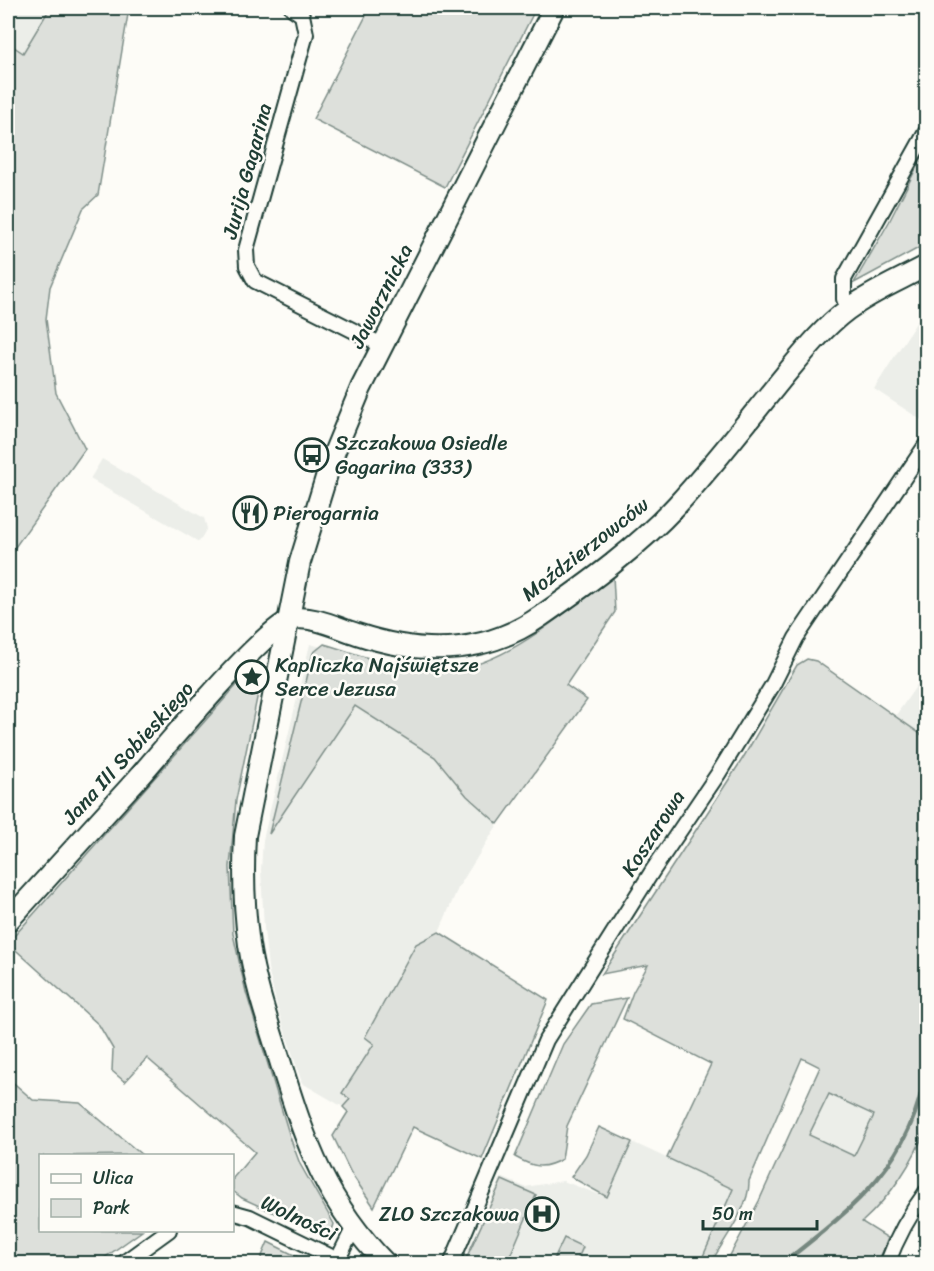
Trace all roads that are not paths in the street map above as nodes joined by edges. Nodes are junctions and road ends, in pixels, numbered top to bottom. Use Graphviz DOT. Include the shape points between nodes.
graph roads {
  1 [pos="292,8"];
  2 [pos="554,8"];
  3 [pos="927,132"];
  4 [pos="927,266"];
  5 [pos="848,309"];
  6 [pos="382,345"];
  7 [pos="927,446"];
  8 [pos="288,620"];
  9 [pos="8,921"];
  10 [pos="927,1192"];
  11 [pos="234,1213"];
  12 [pos="354,1227"];
  13 [pos="166,1232"];
  14 [pos="342,1261"];
  15 [pos="122,1263"];
  16 [pos="386,1263"];
  17 [pos="451,1263"];
  18 [pos="887,1263"];
  1 -- 6 [label="street, Jurija Gagarina" via="302,15 306,34 246,250 247,266 255,281"];
  2 -- 6 [label="street, Jaworznicka"];
  3 -- 5 [label="street" via="844,279"];
  4 -- 5 [label="street, Moździerzowców"];
  5 -- 8 [label="street, Moździerzowców" via="803,354 705,473 653,529 562,601 515,631 488,642 460,647 407,648 323,623"];
  6 -- 8 [label="street, Jaworznicka" via="332,458 300,562"];
  7 -- 17 [label="street, Koszarowa" via="796,638 772,686 718,774 546,1040"];
  8 -- 9 [label="street, Jana III Sobieskiego" via="227,678"];
  8 -- 12 [label="street, Jaworznicka" via="245,836 245,912 255,976 299,1122 325,1184"];
  10 -- 18 [label="street" via="906,1221"];
  11 -- 14 [label="street, Wolności"];
  12 -- 14 [label="street"];
  12 -- 16 [label="street, Jaworznicka"];
  13 -- 15 [label="street"];
}
